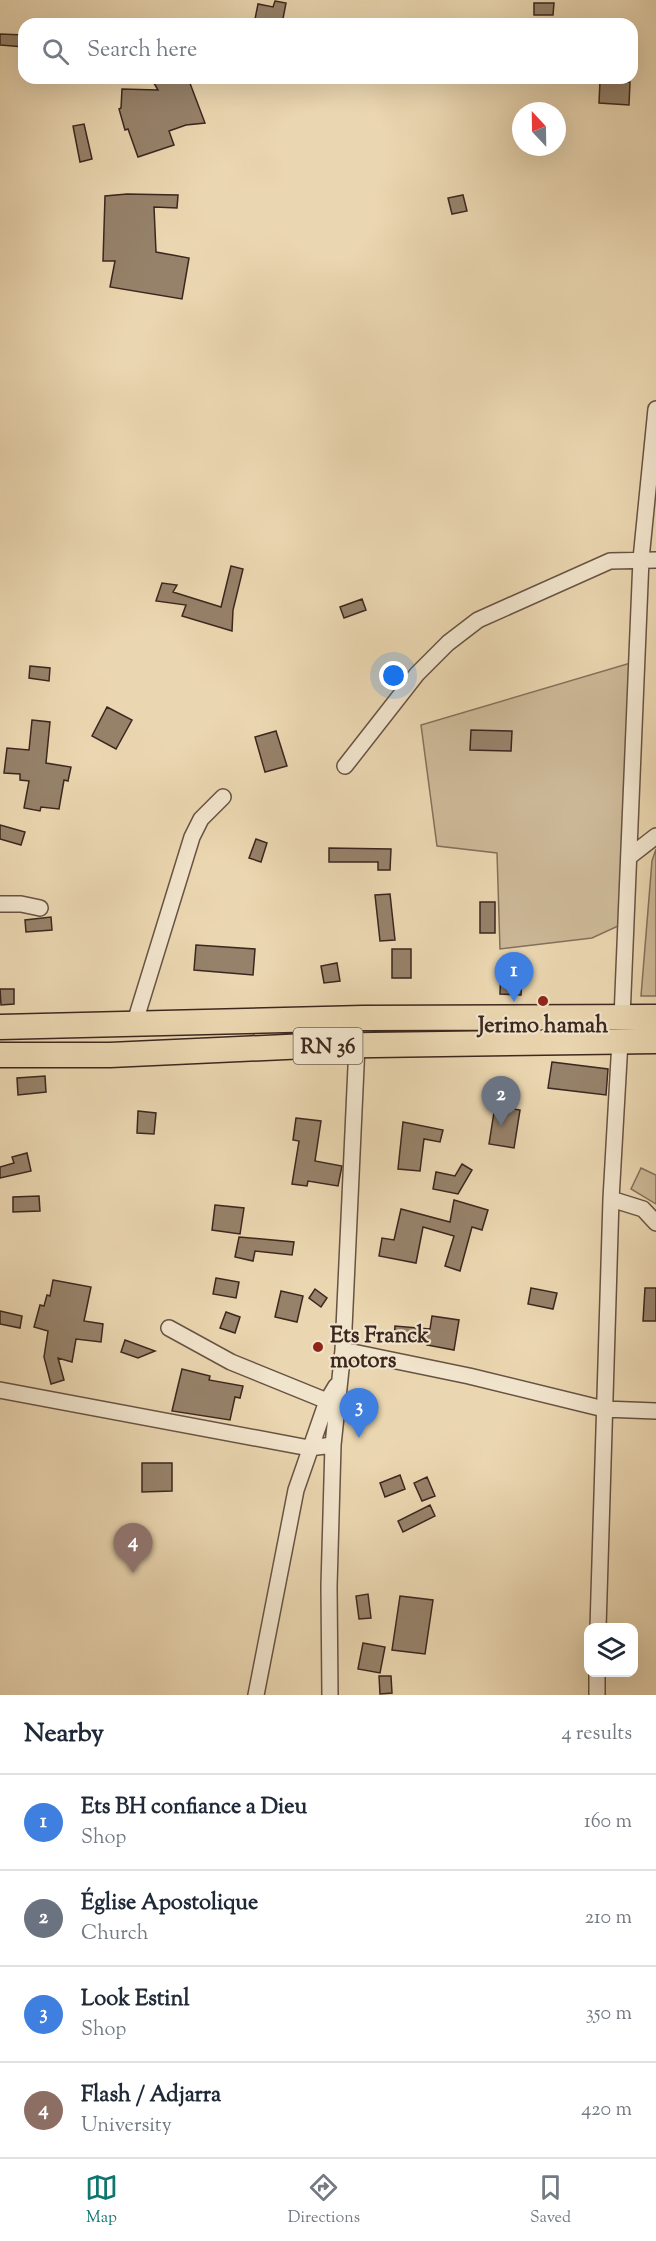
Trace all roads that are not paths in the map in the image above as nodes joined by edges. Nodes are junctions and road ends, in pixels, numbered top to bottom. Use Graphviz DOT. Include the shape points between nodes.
graph roads {
  1 [pos="656,409"];
  2 [pos="648,559"];
  3 [pos="345,766"];
  4 [pos="222,797"];
  5 [pos="656,836"];
  6 [pos="629,857"];
  7 [pos="0,904"];
  8 [pos="40,908"];
  9 [pos="656,1017"];
  10 [pos="134,1025"];
  11 [pos="0,1027"];
  12 [pos="621,1029"];
  13 [pos="656,1041"];
  14 [pos="357,1046"];
  15 [pos="0,1055"];
  16 [pos="611,1199"];
  17 [pos="656,1223"];
  18 [pos="169,1328"];
  19 [pos="343,1350"];
  20 [pos="338,1383"];
  21 [pos="0,1390"];
  22 [pos="327,1401"];
  23 [pos="604,1409"];
  24 [pos="656,1411"];
  25 [pos="333,1445"];
  26 [pos="309,1448"];
  27 [pos="598,1623"];
  28 [pos="597,1677"];
  29 [pos="256,1695"];
  30 [pos="330,1695"];
  31 [pos="597,1695"];
  1 -- 2 [label="street"];
  2 -- 3 [label="street" via="610,561 478,620 417,674"];
  2 -- 6 [label="street"];
  4 -- 10 [label="street" via="201,819 192,837"];
  5 -- 6 [label="street"];
  6 -- 12 [label="street"];
  7 -- 8 [label="street"];
  9 -- 12 [label="main road, RN 36"];
  10 -- 11 [label="main road, RN 36"];
  10 -- 12 [label="main road, RN 36" via="363,1018"];
  12 -- 13 [label="main road, RN 36"];
  12 -- 14 [label="main road, RN 36"];
  12 -- 16 [label="street"];
  14 -- 15 [label="main road, RN 36"];
  14 -- 19 [label="street"];
  16 -- 17 [label="street" via="643,1209"];
  16 -- 23 [label="street"];
  18 -- 22 [label="street" via="231,1362"];
  19 -- 20 [label="street"];
  19 -- 23 [label="street"];
  20 -- 22 [label="street"];
  20 -- 25 [label="street"];
  21 -- 26 [label="street"];
  22 -- 26 [label="street"];
  23 -- 24 [label="street"];
  23 -- 27 [label="street"];
  25 -- 26 [label="street"];
  25 -- 30 [label="street"];
  26 -- 29 [label="street" via="296,1490"];
  28 -- 31 [label="street"];
}
